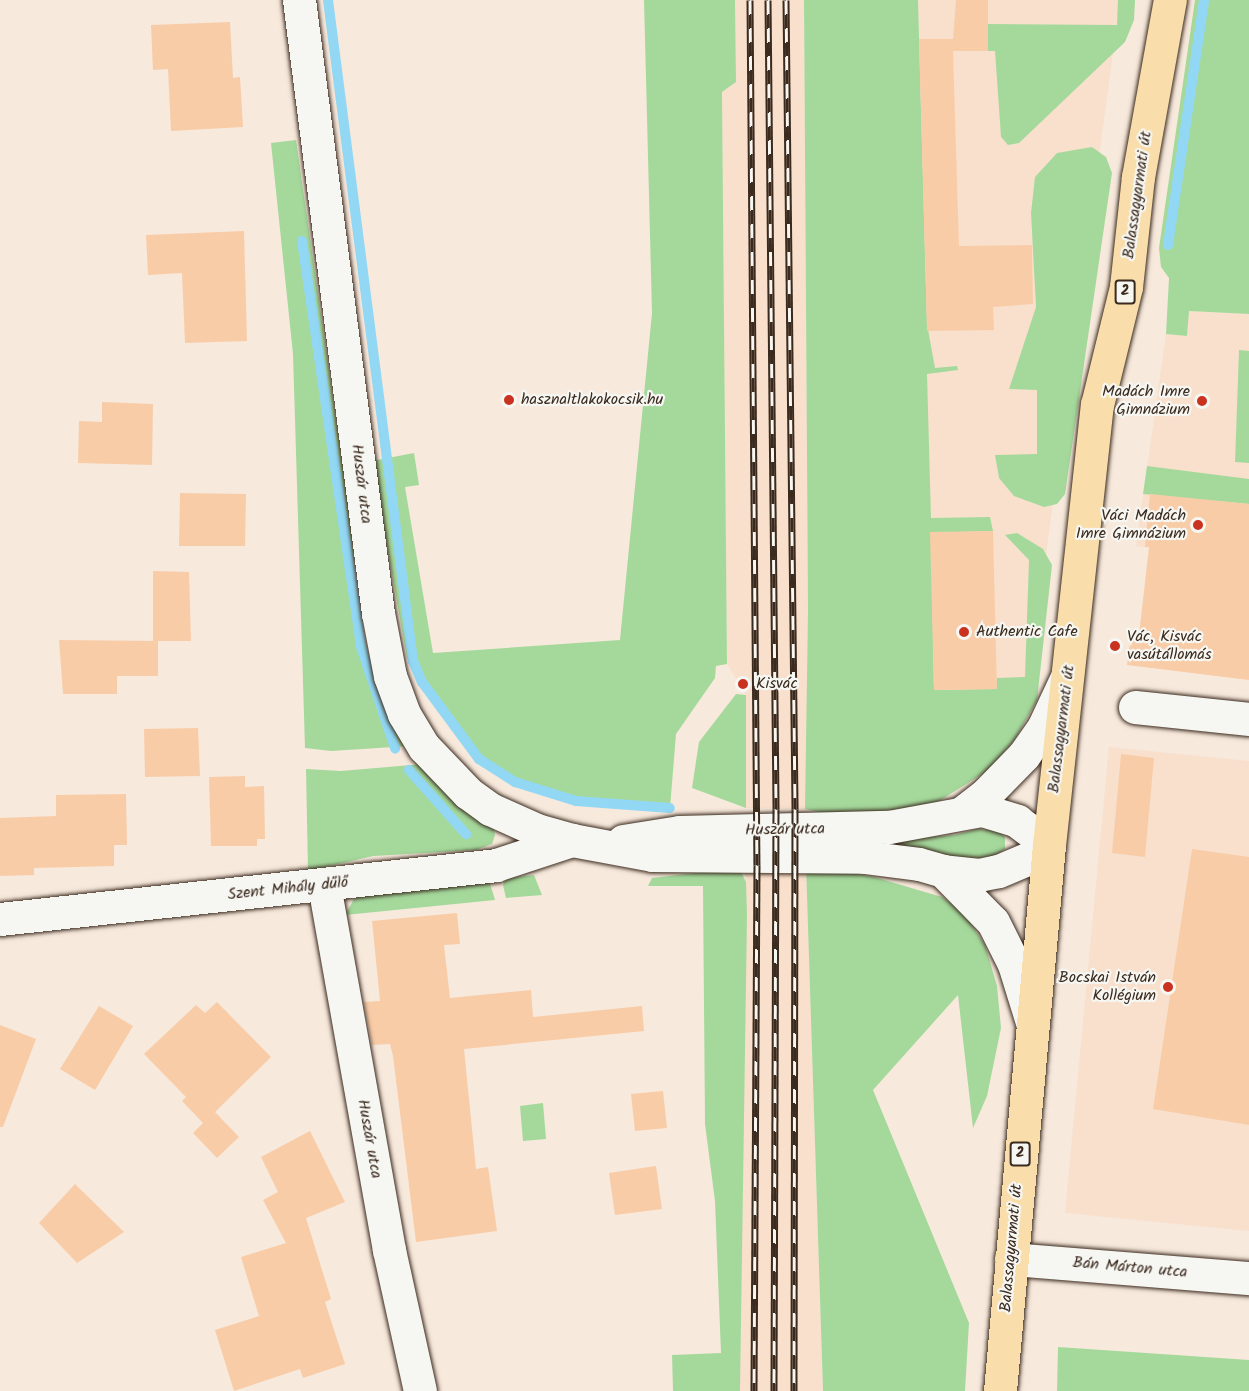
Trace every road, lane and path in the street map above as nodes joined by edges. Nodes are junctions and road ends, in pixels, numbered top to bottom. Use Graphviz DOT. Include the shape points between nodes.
graph roads {
  1 [pos="299,0"];
  2 [pos="1170,0"];
  3 [pos="1069,672"];
  4 [pos="1136,707"];
  5 [pos="1249,719"];
  6 [pos="963,812"];
  7 [pos="572,840"];
  8 [pos="607,844"];
  9 [pos="1048,845"];
  10 [pos="943,871"];
  11 [pos="324,885"];
  12 [pos="0,919"];
  13 [pos="1032,1022"];
  14 [pos="1011,1259"];
  15 [pos="1249,1278"];
  16 [pos="420,1391"];
  17 [pos="1000,1391"];
  1 -- 7 [label="street, Huszár utca" via="378,613 390,676 404,714 424,747 468,793 513,820"];
  2 -- 3 [label="main road, Balassagyarmati út / 2" via="1138,177 1126,287 1098,405"];
  3 -- 6 [label="street, Huszár utca" via="1043,728 1024,755"];
  3 -- 9 [label="main road, Balassagyarmati út / 2"];
  4 -- 5 [label="street"];
  6 -- 8 [label="street, Huszár utca" via="890,827 679,832"];
  6 -- 9 [label="street, Huszár utca" via="1000,813"];
  7 -- 8 [label="street, Huszár utca"];
  7 -- 11 [label="street, Szent Mihály dűlő" via="496,865"];
  8 -- 10 [label="street, Huszár utca" via="675,857 864,857"];
  9 -- 10 [label="street, Huszár utca" via="1034,856 998,871"];
  9 -- 13 [label="main road, Balassagyarmati út / 2"];
  10 -- 13 [label="street" via="993,922 1014,964"];
  11 -- 12 [label="street, Szent Mihály dűlő"];
  11 -- 16 [label="street, Huszár utca" via="389,1250"];
  13 -- 14 [label="main road, Balassagyarmati út / 2"];
  14 -- 15 [label="street, Bán Márton utca"];
  14 -- 17 [label="main road, Balassagyarmati út / 2"];
}
